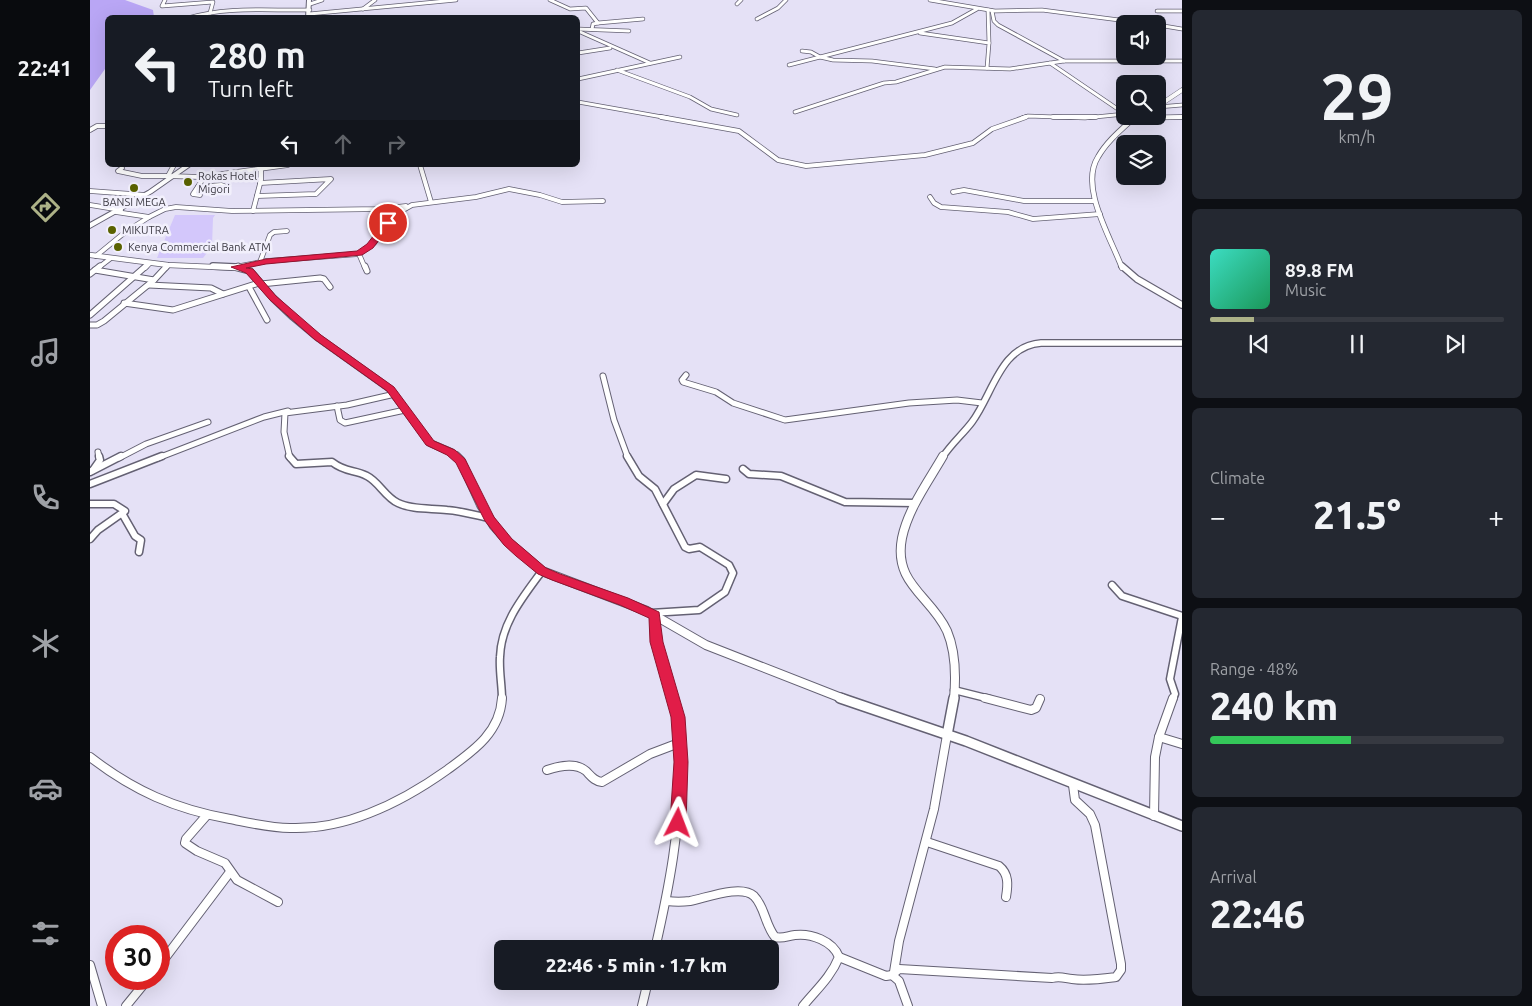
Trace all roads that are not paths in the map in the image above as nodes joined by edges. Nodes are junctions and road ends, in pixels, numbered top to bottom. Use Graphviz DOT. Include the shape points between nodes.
graph roads {
  1 [pos="165,0"];
  2 [pos="322,0"];
  3 [pos="375,0"];
  4 [pos="456,0"];
  5 [pos="550,0"];
  6 [pos="741,0"];
  7 [pos="786,0"];
  8 [pos="930,0"];
  9 [pos="310,2"];
  10 [pos="737,4"];
  11 [pos="363,9"];
  12 [pos="977,9"];
  13 [pos="988,10"];
  14 [pos="992,11"];
  15 [pos="1157,11"];
  16 [pos="1182,11"];
  17 [pos="210,12"];
  18 [pos="309,14"];
  19 [pos="199,15"];
  20 [pos="643,19"];
  21 [pos="757,19"];
  22 [pos="1116,20"];
  23 [pos="598,23"];
  24 [pos="1166,26"];
  25 [pos="592,29"];
  26 [pos="1182,29"];
  27 [pos="580,31"];
  28 [pos="629,31"];
  29 [pos="580,32"];
  30 [pos="918,33"];
  31 [pos="989,43"];
  32 [pos="611,48"];
  33 [pos="802,51"];
  34 [pos="580,53"];
  35 [pos="680,57"];
  36 [pos="820,58"];
  37 [pos="1064,61"];
  38 [pos="1182,61"];
  39 [pos="1050,62"];
  40 [pos="650,63"];
  41 [pos="789,65"];
  42 [pos="987,68"];
  43 [pos="937,69"];
  44 [pos="617,70"];
  45 [pos="580,79"];
  46 [pos="1182,90"];
  47 [pos="1166,101"];
  48 [pos="580,102"];
  49 [pos="586,104"];
  50 [pos="1182,105"];
  51 [pos="1166,106"];
  52 [pos="580,107"];
  53 [pos="1116,108"];
  54 [pos="795,112"];
  55 [pos="737,115"];
  56 [pos="1116,115"];
  57 [pos="1166,117"];
  58 [pos="1182,117"];
  59 [pos="1126,125"];
  60 [pos="105,126"];
  61 [pos="90,130"];
  62 [pos="173,167"];
  63 [pos="186,167"];
  64 [pos="263,167"];
  65 [pos="421,167"];
  66 [pos="122,168"];
  67 [pos="170,177"];
  68 [pos="200,177"];
  69 [pos="260,183"];
  70 [pos="198,187"];
  71 [pos="90,190"];
  72 [pos="223,190"];
  73 [pos="953,192"];
  74 [pos="145,195"];
  75 [pos="200,195"];
  76 [pos="256,196"];
  77 [pos="930,197"];
  78 [pos="603,201"];
  79 [pos="1094,201"];
  80 [pos="431,202"];
  81 [pos="90,205"];
  82 [pos="409,205"];
  83 [pos="252,210"];
  84 [pos="118,211"];
  85 [pos="1100,214"];
  86 [pos="149,217"];
  87 [pos="90,226"];
  88 [pos="287,231"];
  89 [pos="359,254"];
  90 [pos="92,255"];
  91 [pos="111,258"];
  92 [pos="260,262"];
  93 [pos="150,263"];
  94 [pos="168,265"];
  95 [pos="235,267"];
  96 [pos="95,270"];
  97 [pos="367,271"];
  98 [pos="90,274"];
  99 [pos="133,277"];
  100 [pos="154,280"];
  101 [pos="260,284"];
  102 [pos="149,285"];
  103 [pos="249,286"];
  104 [pos="330,287"];
  105 [pos="223,294"];
  106 [pos="124,303"];
  107 [pos="1182,304"];
  108 [pos="90,315"];
  109 [pos="267,320"];
  110 [pos="90,325"];
  111 [pos="1182,343"];
  112 [pos="686,375"];
  113 [pos="603,376"];
  114 [pos="395,394"];
  115 [pos="982,404"];
  116 [pos="337,406"];
  117 [pos="405,410"];
  118 [pos="288,412"];
  119 [pos="208,422"];
  120 [pos="98,452"];
  121 [pos="100,460"];
  122 [pos="110,462"];
  123 [pos="743,469"];
  124 [pos="92,471"];
  125 [pos="726,479"];
  126 [pos="90,484"];
  127 [pos="915,503"];
  128 [pos="90,504"];
  129 [pos="663,504"];
  130 [pos="123,515"];
  131 [pos="489,518"];
  132 [pos="90,539"];
  133 [pos="139,552"];
  134 [pos="542,571"];
  135 [pos="1112,585"];
  136 [pos="652,614"];
  137 [pos="1182,616"];
  138 [pos="954,690"];
  139 [pos="1040,699"];
  140 [pos="947,735"];
  141 [pos="1159,738"];
  142 [pos="680,743"];
  143 [pos="1182,744"];
  144 [pos="90,757"];
  145 [pos="547,770"];
  146 [pos="1073,785"];
  147 [pos="207,815"];
  148 [pos="1154,816"];
  149 [pos="1182,826"];
  150 [pos="927,842"];
  151 [pos="230,872"];
  152 [pos="1006,897"];
  153 [pos="667,901"];
  154 [pos="278,902"];
  155 [pos="657,940"];
  156 [pos="170,951"];
  157 [pos="839,957"];
  158 [pos="90,965"];
  159 [pos="893,974"];
  160 [pos="139,990"];
  161 [pos="646,990"];
  162 [pos="102,1006"];
  163 [pos="126,1006"];
  164 [pos="642,1006"];
  165 [pos="803,1006"];
  166 [pos="908,1006"];
  1 -- 17 [label="street" via="162,6 213,2"];
  2 -- 9 [label="street"];
  3 -- 11 [label="street"];
  4 -- 11 [label="street"];
  5 -- 23 [label="street" via="570,9 586,8"];
  6 -- 10 [label="street"];
  7 -- 21 [label="street"];
  8 -- 12 [label="street"];
  9 -- 18 [label="highway"];
  11 -- 18 [label="street"];
  12 -- 13 [label="street"];
  12 -- 30 [label="street" via="959,20"];
  13 -- 14 [label="street"];
  13 -- 31 [label="street"];
  14 -- 22 [label="street" via="1042,10"];
  14 -- 37 [label="street" via="998,25"];
  15 -- 16 [label="street"];
  17 -- 18 [label="street"];
  17 -- 19 [label="street"];
  20 -- 23 [label="street"];
  23 -- 25 [label="street" via="593,24"];
  24 -- 26 [label="street"];
  25 -- 27 [label="street"];
  25 -- 28 [label="street"];
  29 -- 32 [label="street"];
  30 -- 31 [label="street"];
  30 -- 36 [label="street"];
  31 -- 42 [label="street"];
  32 -- 34 [label="street"];
  32 -- 40 [label="street"];
  33 -- 36 [label="street"];
  35 -- 40 [label="street"];
  36 -- 41 [label="street"];
  36 -- 43 [label="street"];
  37 -- 38 [label="street"];
  37 -- 39 [label="street"];
  39 -- 42 [label="street" via="1013,69"];
  39 -- 53 [label="street"];
  40 -- 44 [label="street"];
  42 -- 43 [label="street"];
  43 -- 54 [label="street"];
  44 -- 45 [label="street"];
  44 -- 55 [label="street" via="690,96 711,109"];
  46 -- 47 [label="street"];
  48 -- 49 [label="street"];
  49 -- 52 [label="street"];
  49 -- 56 [label="street" via="739,131 781,162 806,166 925,155 973,143 992,129 1028,116"];
  50 -- 51 [label="street"];
  57 -- 58 [label="street"];
  59 -- 79 [label="street" via="1097,158 1092,179"];
  60 -- 61 [label="street"];
  62 -- 67 [label="street"];
  63 -- 67 [label="highway"];
  64 -- 68 [label="street"];
  64 -- 69 [label="street"];
  65 -- 80 [label="street"];
  66 -- 67 [label="street" via="118,171 124,174"];
  67 -- 68 [label="street"];
  67 -- 74 [label="highway"];
  68 -- 70 [label="street" via="202,180"];
  69 -- 76 [label="street"];
  69 -- 76 [label="street" via="331,180 316,194"];
  70 -- 72 [label="street" via="222,185"];
  70 -- 75 [label="street" via="193,194"];
  71 -- 74 [label="street"];
  73 -- 79 [label="street" via="965,190 1024,201"];
  74 -- 84 [label="highway"];
  76 -- 83 [label="street"];
  77 -- 85 [label="street" via="941,207 1008,212 1033,219"];
  78 -- 80 [label="street" via="564,202 509,189"];
  79 -- 85 [label="street"];
  80 -- 82 [label="street"];
  81 -- 84 [label="street"];
  82 -- 83 [label="street" via="380,209"];
  82 -- 89 [label="street" via="391,218 370,246"];
  83 -- 86 [label="street" via="176,207"];
  84 -- 86 [label="street"];
  84 -- 87 [label="highway"];
  85 -- 107 [label="street" via="1123,269"];
  86 -- 90 [label="street"];
  88 -- 92 [label="street" via="270,235"];
  89 -- 92 [label="street"];
  89 -- 97 [label="street"];
  90 -- 91 [label="street"];
  91 -- 93 [label="street"];
  91 -- 96 [label="street"];
  92 -- 95 [label="street"];
  93 -- 94 [label="street"];
  93 -- 99 [label="street"];
  94 -- 95 [label="street"];
  94 -- 100 [label="street"];
  95 -- 101 [label="street" via="250,271"];
  96 -- 98 [label="street"];
  96 -- 99 [label="street"];
  99 -- 100 [label="street"];
  99 -- 108 [label="street"];
  100 -- 102 [label="street"];
  101 -- 103 [label="street"];
  101 -- 104 [label="street" via="320,278"];
  101 -- 114 [label="street" via="317,337"];
  102 -- 105 [label="street" via="212,288"];
  102 -- 106 [label="street"];
  103 -- 105 [label="street"];
  103 -- 109 [label="street"];
  105 -- 106 [label="street" via="170,311"];
  106 -- 110 [label="street" via="101,323"];
  111 -- 115 [label="street" via="1027,345 1008,361"];
  112 -- 115 [label="street" via="683,382 785,420 909,403 961,400"];
  113 -- 129 [label="street" via="627,456 639,476 655,489"];
  114 -- 116 [label="street"];
  114 -- 117 [label="street"];
  115 -- 127 [label="street" via="973,421 946,452"];
  116 -- 117 [label="street" via="340,420 345,423"];
  116 -- 118 [label="street"];
  117 -- 131 [label="street" via="430,443 451,452 461,462"];
  118 -- 126 [label="street" via="264,417"];
  118 -- 131 [label="street" via="284,415 285,442 294,463 335,463 342,470 373,479 399,504"];
  119 -- 122 [label="street" via="146,444"];
  120 -- 121 [label="street"];
  121 -- 122 [label="street"];
  121 -- 124 [label="street"];
  122 -- 124 [label="street"];
  123 -- 127 [label="street" via="749,474 778,475 845,502"];
  125 -- 129 [label="street" via="697,474 676,488"];
  127 -- 138 [label="street" via="901,542 901,563 913,587 948,632"];
  128 -- 130 [label="street" via="118,505 125,510"];
  129 -- 136 [label="street" via="685,547 700,547 729,565 733,575 722,595 699,610"];
  130 -- 132 [label="street" via="98,530"];
  130 -- 133 [label="street" via="135,536 142,541"];
  131 -- 134 [label="street" via="508,542"];
  134 -- 136 [label="street"];
  134 -- 147 [label="street" via="518,604 503,635 499,666 502,705 498,721 477,747 430,783 353,818 306,828 268,826"];
  135 -- 137 [label="street" via="1122,596"];
  136 -- 140 [label="street" via="726,654"];
  136 -- 142 [label="street" via="656,642 678,717"];
  137 -- 141 [label="street" via="1170,679 1175,694"];
  138 -- 139 [label="street" via="1031,710 1036,708"];
  138 -- 140 [label="street"];
  140 -- 146 [label="street"];
  140 -- 150 [label="street"];
  141 -- 143 [label="street"];
  141 -- 148 [label="street" via="1154,769"];
  142 -- 145 [label="street" via="650,754 602,782 595,781 578,767"];
  142 -- 153 [label="street" via="677,838"];
  144 -- 147 [label="street" via="112,775 148,796 174,807"];
  146 -- 148 [label="street"];
  146 -- 159 [label="street" via="1075,800 1090,814 1095,825 1121,964 1119,975 1083,980 1060,976 899,969"];
  147 -- 151 [label="street" via="185,843 225,863"];
  148 -- 149 [label="street"];
  150 -- 152 [label="street" via="1001,867 1007,877"];
  150 -- 159 [label="street"];
  151 -- 154 [label="street" via="237,880"];
  151 -- 156 [label="street"];
  153 -- 155 [label="street"];
  153 -- 157 [label="street" via="693,901 737,891 748,892 755,898 764,921 776,937 797,935 820,940 836,950"];
  157 -- 159 [label="street" via="877,974"];
  157 -- 165 [label="street" via="827,980"];
  158 -- 162 [label="street"];
  159 -- 166 [label="street"];
  160 -- 163 [label="street"];
  161 -- 164 [label="street"];
}
